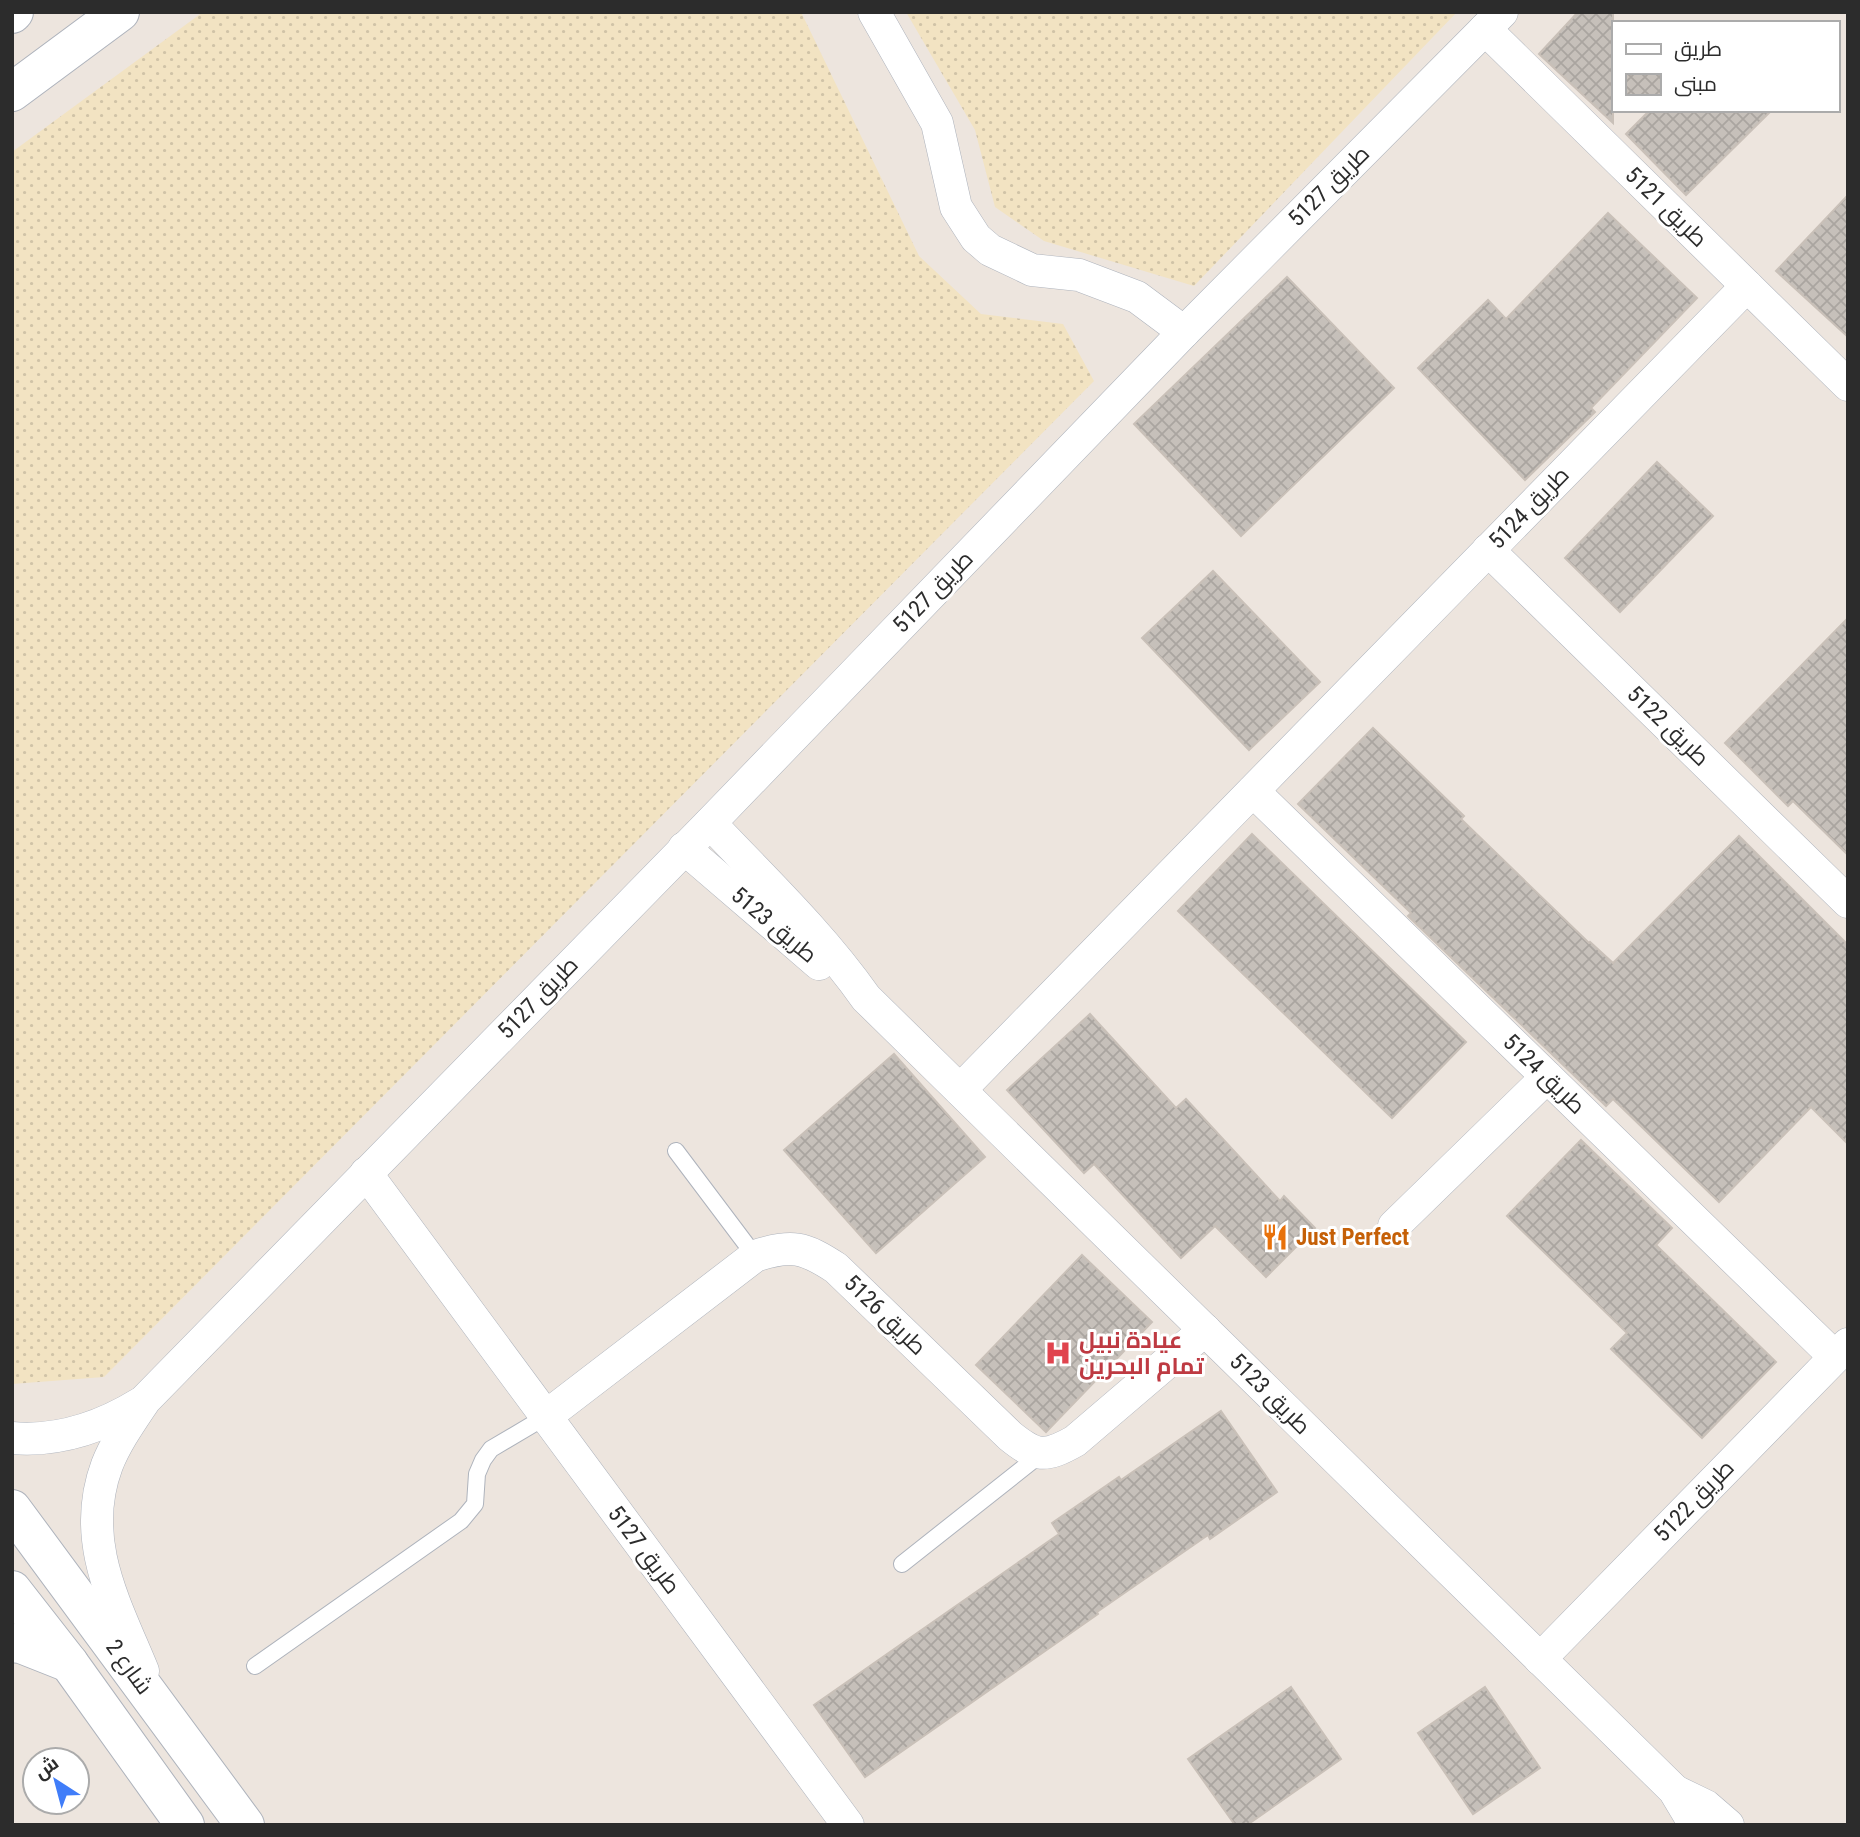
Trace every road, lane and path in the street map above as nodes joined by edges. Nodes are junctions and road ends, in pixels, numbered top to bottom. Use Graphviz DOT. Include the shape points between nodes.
graph roads {
  1 [pos="120,12"];
  2 [pos="874,12"];
  3 [pos="1493,21"];
  4 [pos="12,92"];
  5 [pos="1747,286"];
  6 [pos="1184,332"];
  7 [pos="1848,385"];
  8 [pos="1488,550"];
  9 [pos="1253,791"];
  10 [pos="710,823"];
  11 [pos="684,849"];
  12 [pos="1848,902"];
  13 [pos="866,998"];
  14 [pos="1547,1077"];
  15 [pos="960,1090"];
  16 [pos="676,1151"];
  17 [pos="366,1173"];
  18 [pos="1394,1226"];
  19 [pos="755,1256"];
  20 [pos="1205,1330"];
  21 [pos="1841,1350"];
  22 [pos="145,1400"];
  23 [pos="545,1417"];
  24 [pos="12,1438"];
  25 [pos="1041,1454"];
  26 [pos="12,1508"];
  27 [pos="902,1564"];
  28 [pos="12,1590"];
  29 [pos="12,1643"];
  30 [pos="1540,1659"];
  31 [pos="69,1663"];
  32 [pos="255,1666"];
  33 [pos="156,1704"];
  34 [pos="1674,1790"];
  35 [pos="185,1825"];
  36 [pos="245,1825"];
  37 [pos="848,1825"];
  38 [pos="1695,1825"];
  39 [pos="1728,1825"];
  1 -- 4 [label="main road"];
  2 -- 6 [label="street" via="937,123 956,206 976,238 1032,270 1079,275 1137,297"];
  3 -- 5 [label="street, طريق 5121"];
  3 -- 6 [label="street, طريق 5127"];
  5 -- 7 [label="street, طريق 5121"];
  5 -- 8 [label="street, طريق 5124"];
  6 -- 10 [label="street, طريق 5127"];
  8 -- 9 [label="street, طريق 5124"];
  8 -- 12 [label="street, طريق 5122"];
  9 -- 14 [label="street, طريق 5124"];
  9 -- 15 [label="street, طريق 5124"];
  10 -- 11 [label="street, طريق 5127"];
  10 -- 13 [label="street, طريق 5123" via="826,946"];
  11 -- 13 [label="street, طريق 5123" via="814,960"];
  11 -- 17 [label="street, طريق 5127"];
  13 -- 15 [label="street, طريق 5123"];
  14 -- 18 [label="street"];
  14 -- 21 [label="street, طريق 5124"];
  15 -- 20 [label="street, طريق 5123"];
  16 -- 19 [label="lane"];
  17 -- 22 [label="street, طريق 5127"];
  17 -- 23 [label="street, طريق 5127"];
  19 -- 23 [label="street, طريق 5126"];
  19 -- 25 [label="street, طريق 5126" via="777,1249 819,1256 1010,1436"];
  20 -- 25 [label="street" via="1075,1441"];
  20 -- 30 [label="street, طريق 5123"];
  21 -- 30 [label="street, طريق 5122"];
  22 -- 24 [label="street, طريق 5127" via="86,1430"];
  22 -- 33 [label="street, طريق 5127" via="107,1466 98,1505 97,1544 106,1583"];
  23 -- 32 [label="lane" via="491,1449 477,1474 475,1504 461,1521"];
  23 -- 37 [label="street, طريق 5127"];
  25 -- 27 [label="lane"];
  26 -- 33 [label="main road, شارع 2"];
  28 -- 31 [label="main road, شارع 2"];
  29 -- 31 [label="main road"];
  30 -- 34 [label="street, طريق 5123"];
  31 -- 35 [label="main road, شارع 2"];
  33 -- 36 [label="main road, شارع 2"];
  34 -- 38 [label="street, طريق 5123"];
  34 -- 39 [label="street, طريق 5123" via="1706,1806"];
}
